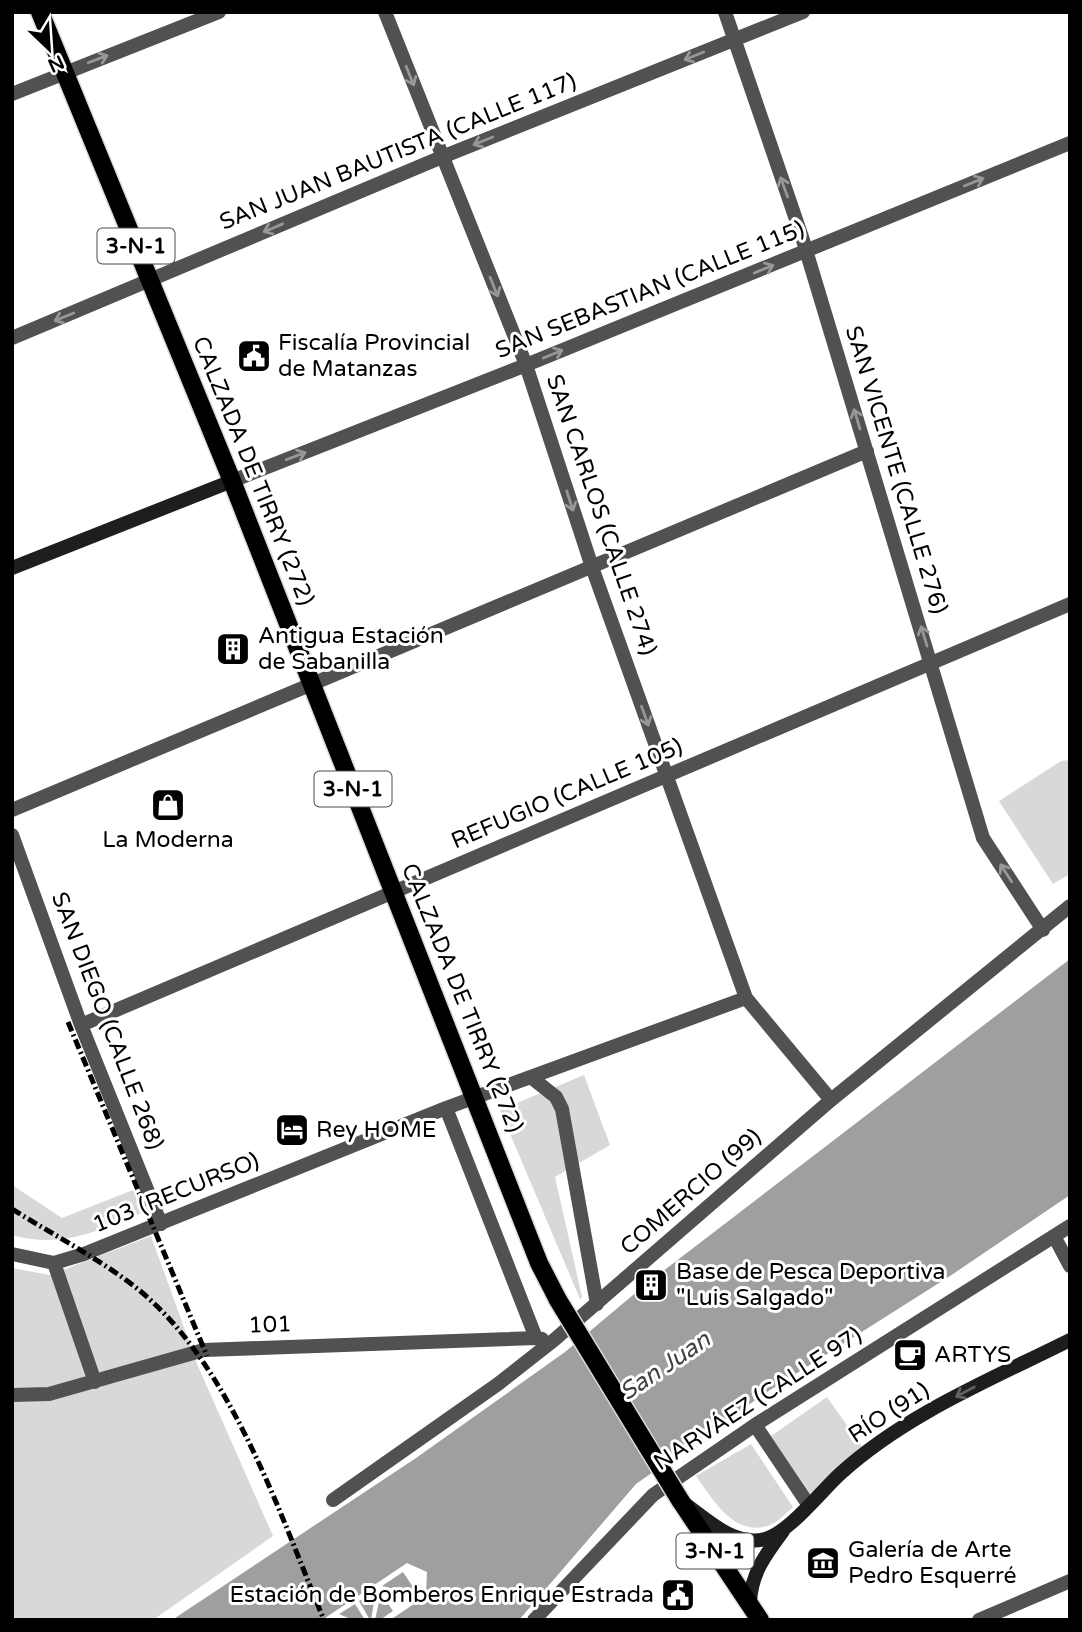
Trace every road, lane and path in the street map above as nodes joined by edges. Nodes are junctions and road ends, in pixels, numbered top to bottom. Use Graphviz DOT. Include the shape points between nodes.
graph roads {
  1 [pos="40,12"];
  2 [pos="219,12"];
  3 [pos="385,12"];
  4 [pos="725,12"];
  5 [pos="803,12"];
  6 [pos="735,39"];
  7 [pos="65,73"];
  8 [pos="12,94"];
  9 [pos="1070,143"];
  10 [pos="442,157"];
  11 [pos="806,252"];
  12 [pos="151,281"];
  13 [pos="12,338"];
  14 [pos="526,365"];
  15 [pos="867,452"];
  16 [pos="232,481"];
  17 [pos="592,567"];
  18 [pos="12,568"];
  19 [pos="1070,604"];
  20 [pos="932,663"];
  21 [pos="312,685"];
  22 [pos="667,776"];
  23 [pos="12,810"];
  24 [pos="12,835"];
  25 [pos="393,893"];
  26 [pos="1070,906"];
  27 [pos="1043,930"];
  28 [pos="746,998"];
  29 [pos="82,1025"];
  30 [pos="531,1078"];
  31 [pos="475,1097"];
  32 [pos="831,1100"];
  33 [pos="446,1108"];
  34 [pos="160,1224"];
  35 [pos="1070,1226"];
  36 [pos="1054,1236"];
  37 [pos="12,1254"];
  38 [pos="54,1263"];
  39 [pos="1070,1266"];
  40 [pos="597,1304"];
  41 [pos="536,1338"];
  42 [pos="554,1340"];
  43 [pos="1070,1340"];
  44 [pos="95,1382"];
  45 [pos="12,1395"];
  46 [pos="755,1424"];
  47 [pos="333,1500"];
  48 [pos="681,1500"];
  49 [pos="808,1504"];
  50 [pos="785,1527"];
  51 [pos="1070,1581"];
  52 [pos="750,1601"];
  53 [pos="534,1620"];
  54 [pos="760,1620"];
  55 [pos="979,1620"];
  1 -- 7 [label="main road, CALZADA DE TIRRY (272) / 3-N-1"];
  7 -- 2 [label="street, one-way"];
  3 -- 10 [label="street, SAN CARLOS (CALLE 274), one-way"];
  4 -- 6 [label="street, SAN VICENTE (CALLE 276)"];
  5 -- 6 [label="street, SAN JUAN BAUTISTA (CALLE 117)"];
  6 -- 10 [label="street, SAN JUAN BAUTISTA (CALLE 117), one-way"];
  11 -- 6 [label="street, SAN VICENTE (CALLE 276), one-way"];
  7 -- 8 [label="street"];
  7 -- 12 [label="main road, CALZADA DE TIRRY (272) / 3-N-1"];
  11 -- 9 [label="street, SAN SEBASTIAN (CALLE 115), one-way"];
  10 -- 12 [label="street, SAN JUAN BAUTISTA (CALLE 117), one-way"];
  10 -- 14 [label="street, SAN CARLOS (CALLE 274), one-way"];
  14 -- 11 [label="street, SAN SEBASTIAN (CALLE 115), one-way"];
  15 -- 11 [label="street, SAN VICENTE (CALLE 276), one-way"];
  12 -- 13 [label="street, SAN JUAN BAUTISTA (CALLE 117), one-way"];
  12 -- 16 [label="main road, CALZADA DE TIRRY (272) / 3-N-1"];
  16 -- 14 [label="street, SAN SEBASTIAN (CALLE 115), one-way"];
  14 -- 17 [label="street, SAN CARLOS (CALLE 274), one-way"];
  15 -- 17 [label="street"];
  20 -- 15 [label="street, SAN VICENTE (CALLE 276), one-way"];
  16 -- 18 [label="street, SAN SEBASTIAN (CALLE 115)"];
  16 -- 21 [label="main road, CALZADA DE TIRRY (272) / 3-N-1"];
  17 -- 21 [label="street"];
  17 -- 22 [label="street, SAN CARLOS (CALLE 274), one-way"];
  19 -- 20 [label="street, REFUGIO (CALLE 105)"];
  20 -- 22 [label="street, REFUGIO (CALLE 105)"];
  27 -- 20 [label="street, SAN VICENTE (CALLE 276), one-way" via="983,838"];
  21 -- 23 [label="street"];
  21 -- 25 [label="main road, CALZADA DE TIRRY (272) / 3-N-1"];
  22 -- 25 [label="street, REFUGIO (CALLE 105)"];
  22 -- 28 [label="street, SAN CARLOS (CALLE 274)"];
  24 -- 29 [label="street, SAN DIEGO (CALLE 268)"];
  25 -- 29 [label="street, REFUGIO (CALLE 105)"];
  25 -- 31 [label="main road, CALZADA DE TIRRY (272) / 3-N-1"];
  26 -- 27 [label="street, COMERCIO (99)"];
  27 -- 32 [label="street, COMERCIO (99)"];
  28 -- 30 [label="street, 103 (RECURSO)"];
  28 -- 32 [label="street"];
  29 -- 34 [label="street, SAN DIEGO (CALLE 268)"];
  30 -- 31 [label="street, 103 (RECURSO)"];
  30 -- 40 [label="street" via="556,1097 562,1108"];
  31 -- 33 [label="street, 103 (RECURSO)"];
  31 -- 48 [label="main road, CALZADA DE TIRRY (272) / 3-N-1, bridge" via="539,1263"];
  32 -- 40 [label="street, COMERCIO (99)"];
  33 -- 34 [label="street, 103 (RECURSO)"];
  33 -- 41 [label="street"];
  34 -- 38 [label="street, 103 (RECURSO)"];
  35 -- 36 [label="street, NARVÁEZ (CALLE 97)"];
  36 -- 39 [label="street"];
  36 -- 46 [label="street, NARVÁEZ (CALLE 97)"];
  37 -- 38 [label="street"];
  38 -- 44 [label="street"];
  40 -- 42 [label="street, COMERCIO (99)"];
  41 -- 42 [label="street, 101"];
  41 -- 44 [label="street, 101" via="204,1350"];
  42 -- 47 [label="street, COMERCIO (99)"];
  43 -- 49 [label="street, RÍO (91), one-way" via="930,1410 865,1454"];
  44 -- 45 [label="street, 101" via="49,1394"];
  46 -- 49 [label="street"];
  46 -- 53 [label="street, NARVÁEZ (CALLE 97)" via="646,1502"];
  48 -- 50 [label="street" via="737,1538 765,1539"];
  48 -- 52 [label="main road, 3-N-1"];
  49 -- 50 [label="street, RÍO (91)"];
  50 -- 52 [label="street, RÍO (91)" via="758,1565"];
  51 -- 55 [label="street"];
  52 -- 54 [label="main road, 3-N-1"];
}
